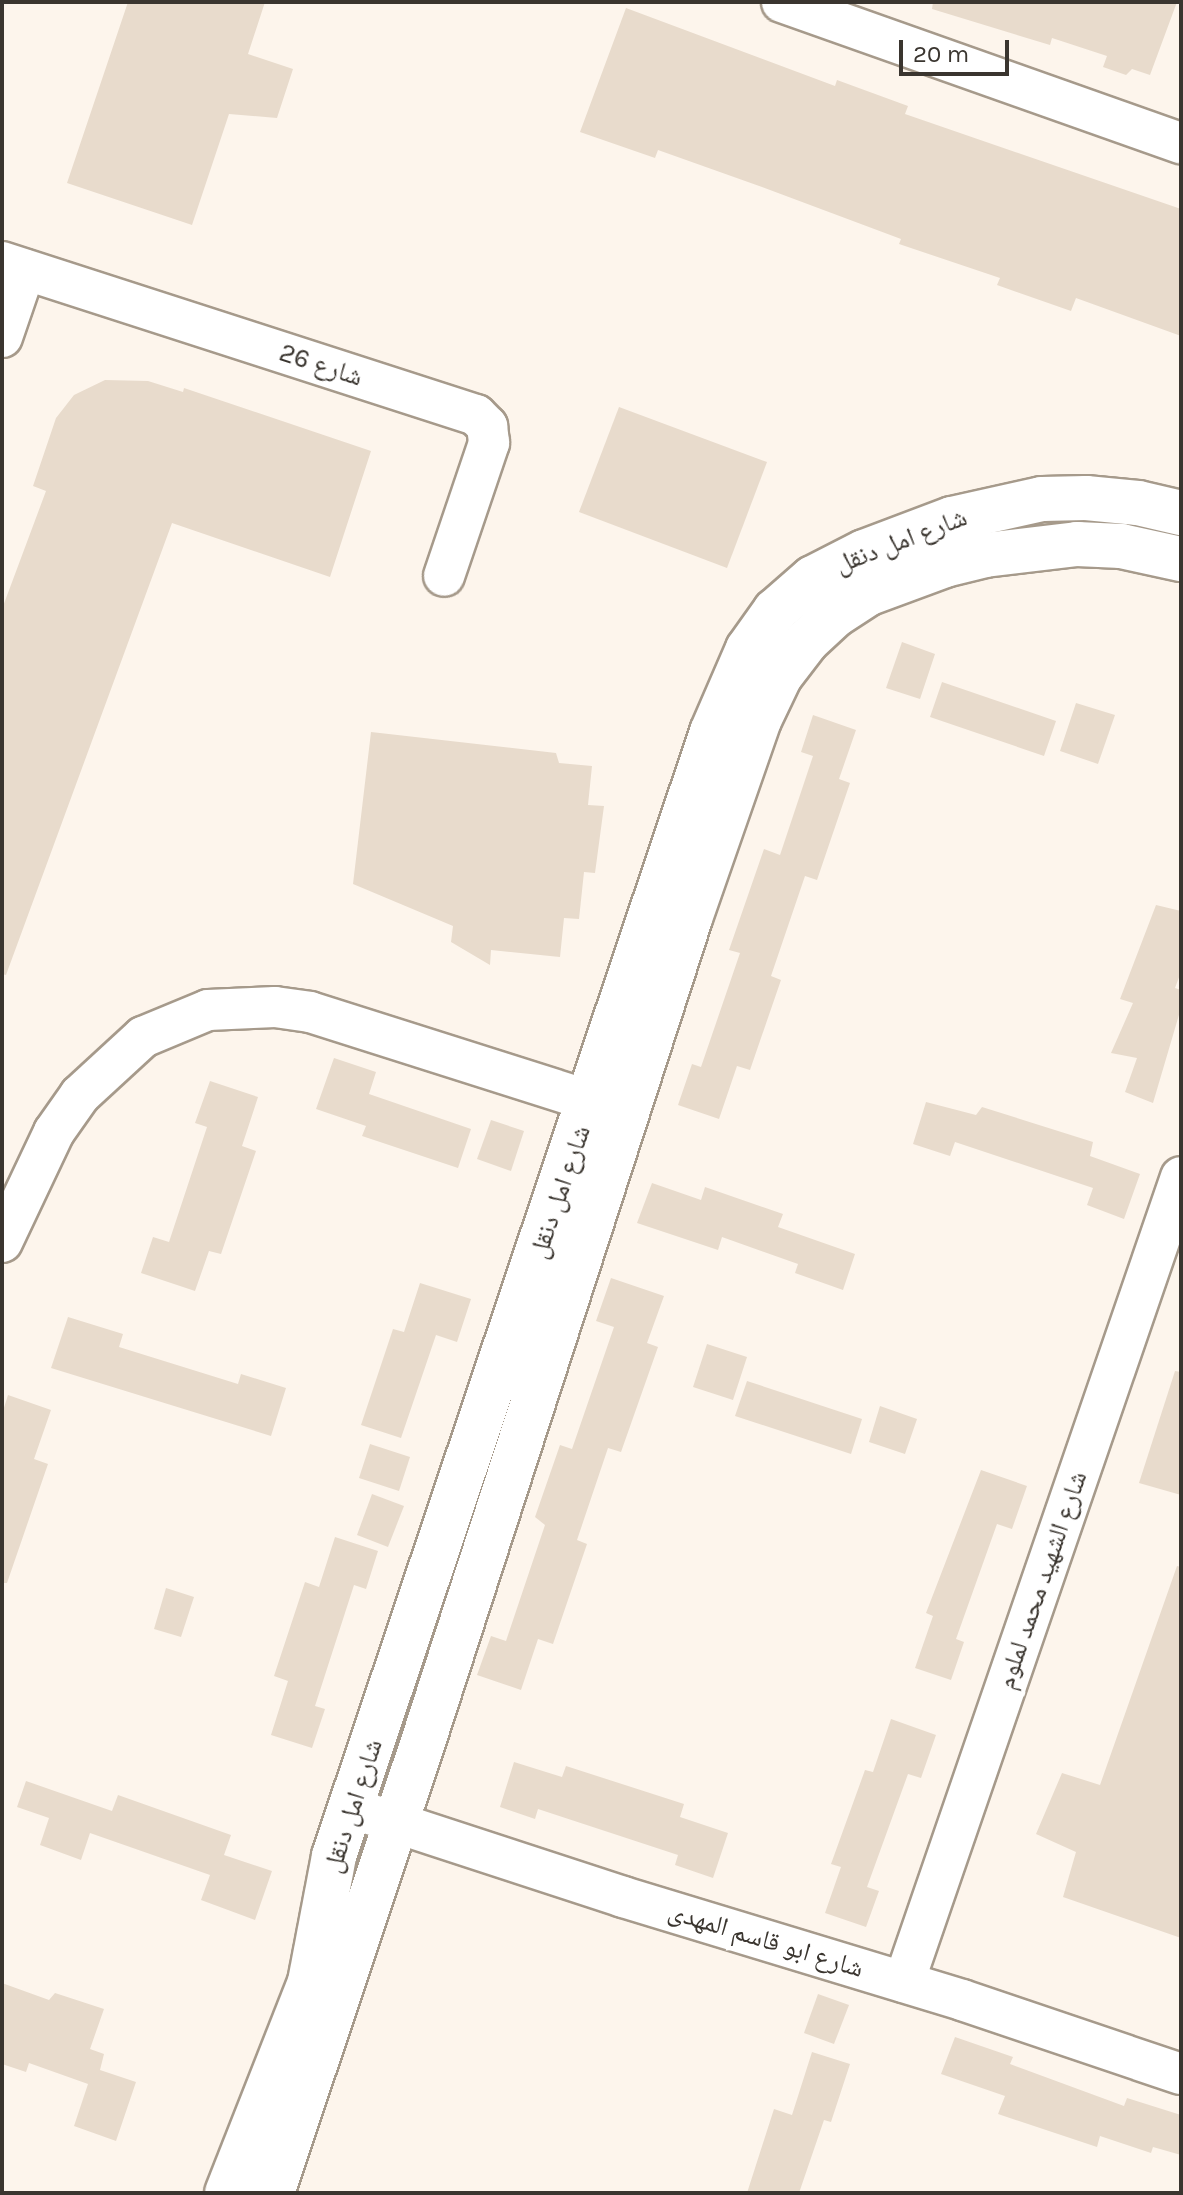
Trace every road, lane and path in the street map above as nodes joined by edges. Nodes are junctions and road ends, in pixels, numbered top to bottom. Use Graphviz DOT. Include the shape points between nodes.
graph roads {
  1 [pos="782,2"];
  2 [pos="1181,143"];
  3 [pos="13,266"];
  4 [pos="2,337"];
  5 [pos="1181,513"];
  6 [pos="1181,559"];
  7 [pos="444,576"];
  8 [pos="609,1107"];
  9 [pos="1181,1177"];
  10 [pos="2,1242"];
  11 [pos="351,1808"];
  12 [pos="395,1825"];
  13 [pos="904,1982"];
  14 [pos="1181,2074"];
  15 [pos="227,2193"];
  16 [pos="272,2193"];
  1 -- 2 [label="street"];
  3 -- 4 [label="street"];
  3 -- 7 [label="street, شارع 26" via="476,415 487,426 489,443"];
  5 -- 8 [label="street, شارع امل دنقل" via="1086,498 989,509 835,565 775,611 748,649 712,732"];
  6 -- 8 [label="street, شارع امل دنقل" via="1121,546 1077,544 985,555 867,594 807,641 780,676 759,720"];
  8 -- 10 [label="street" via="310,1012 275,1007 208,1010 143,1037 80,1095 54,1132"];
  8 -- 11 [label="street, شارع امل دنقل"];
  8 -- 12 [label="street, شارع امل دنقل"];
  9 -- 13 [label="street, شارع الشهيد محمد لملوم"];
  11 -- 12 [label="street, شارع ابو قاسم المهدى"];
  11 -- 15 [label="street, شارع امل دنقل" via="334,1856 310,1982"];
  12 -- 13 [label="street, شارع ابو قاسم المهدى"];
  12 -- 16 [label="street, شارع امل دنقل"];
  13 -- 14 [label="street, شارع ابو قاسم المهدى"];
}
